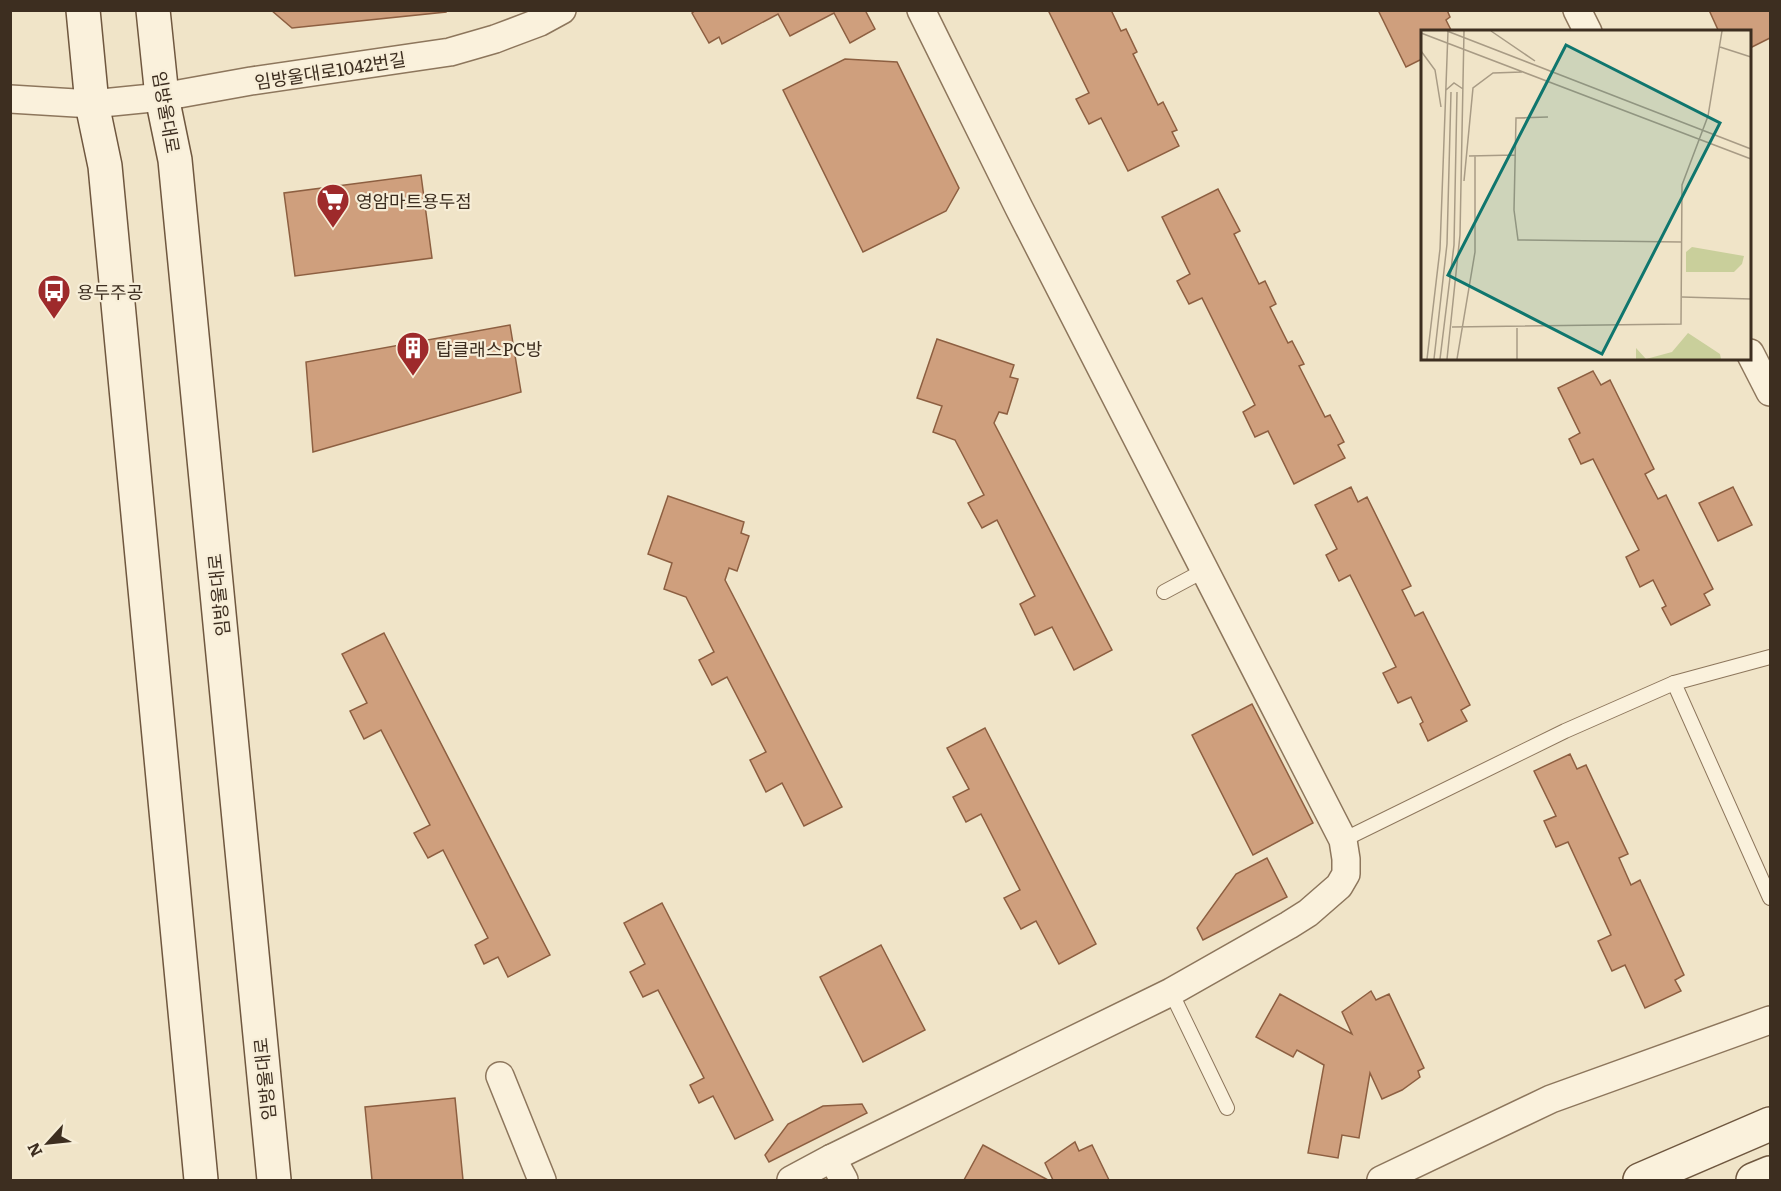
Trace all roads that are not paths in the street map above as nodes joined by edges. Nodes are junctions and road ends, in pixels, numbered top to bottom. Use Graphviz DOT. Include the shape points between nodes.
graph roads {
  1 [pos="83,10"];
  2 [pos="153,10"];
  3 [pos="562,10"];
  4 [pos="921,10"];
  5 [pos="1577,10"];
  6 [pos="1587,30"];
  7 [pos="162,97"];
  8 [pos="10,99"];
  9 [pos="92,104"];
  10 [pos="1751,357"];
  11 [pos="1770,392"];
  12 [pos="1205,570"];
  13 [pos="1164,592"];
  14 [pos="1770,657"];
  15 [pos="1674,683"];
  16 [pos="1343,840"];
  17 [pos="1770,898"];
  18 [pos="1171,992"];
  19 [pos="1770,1020"];
  20 [pos="500,1076"];
  21 [pos="1227,1108"];
  22 [pos="1770,1124"];
  23 [pos="838,1169"];
  24 [pos="1770,1173"];
  25 [pos="199,1174"];
  26 [pos="274,1180"];
  27 [pos="542,1180"];
  28 [pos="791,1180"];
  29 [pos="1381,1180"];
  30 [pos="1640,1180"];
  31 [pos="1753,1180"];
  1 -- 9 [label="main road"];
  2 -- 7 [label="main road, 임방울대로"];
  3 -- 7 [label="street, 임방울대로1042번길" via="495,39 450,52"];
  4 -- 12 [label="street"];
  5 -- 6 [label="street"];
  7 -- 9 [label="street, 임방울대로1042번길"];
  7 -- 26 [label="main road, 임방울대로" via="175,160"];
  8 -- 9 [label="street, 임방울대로1042번길"];
  9 -- 25 [label="main road" via="105,166"];
  10 -- 11 [label="street"];
  12 -- 13 [label="lane"];
  12 -- 16 [label="street"];
  14 -- 15 [label="lane"];
  15 -- 16 [label="lane" via="1555,736"];
  15 -- 17 [label="lane"];
  16 -- 18 [label="street" via="1346,874 1339,886 1289,926"];
  18 -- 21 [label="lane"];
  18 -- 23 [label="street"];
  19 -- 29 [label="street" via="1551,1098"];
  20 -- 27 [label="street"];
  22 -- 30 [label="main road"];
  23 -- 28 [label="street"];
  24 -- 31 [label="main road"];
}
